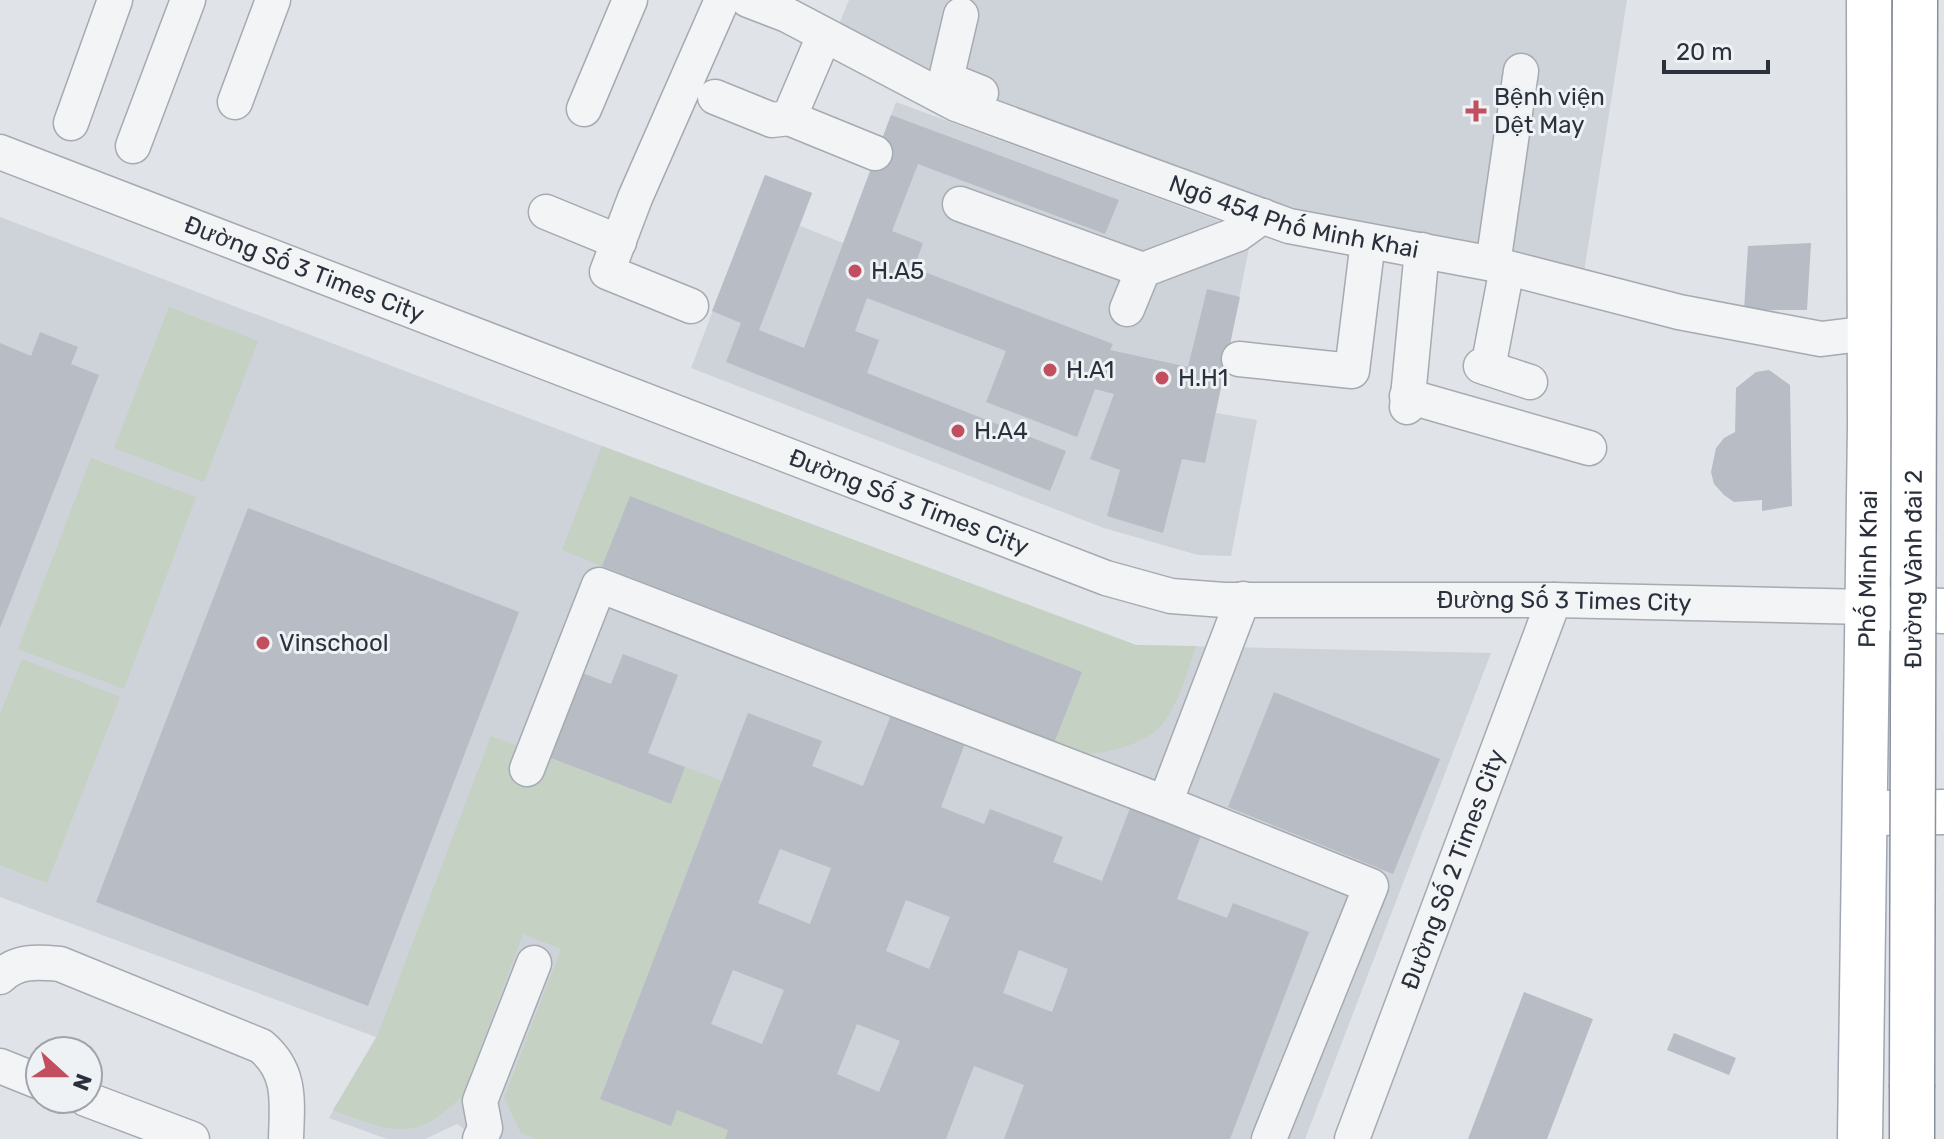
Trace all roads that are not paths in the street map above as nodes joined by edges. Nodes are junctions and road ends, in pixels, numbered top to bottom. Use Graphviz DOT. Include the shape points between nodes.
graph roads {
  1 [pos="115,0"];
  2 [pos="188,0"];
  3 [pos="273,0"];
  4 [pos="630,0"];
  5 [pos="722,0"];
  6 [pos="748,0"];
  7 [pos="1869,0"];
  8 [pos="1915,0"];
  9 [pos="790,8"];
  10 [pos="961,15"];
  11 [pos="824,36"];
  12 [pos="1521,71"];
  13 [pos="715,97"];
  14 [pos="235,102"];
  15 [pos="584,109"];
  16 [pos="789,118"];
  17 [pos="71,123"];
  18 [pos="133,146"];
  19 [pos="0,152"];
  20 [pos="875,153"];
  21 [pos="960,204"];
  22 [pos="546,212"];
  23 [pos="1276,221"];
  24 [pos="1368,241"];
  25 [pos="619,242"];
  26 [pos="1422,250"];
  27 [pos="1500,266"];
  28 [pos="1143,270"];
  29 [pos="691,306"];
  30 [pos="1127,309"];
  31 [pos="1870,333"];
  32 [pos="1239,359"];
  33 [pos="1530,382"];
  34 [pos="1589,448"];
  35 [pos="1243,599"];
  36 [pos="1554,600"];
  37 [pos="1868,607"];
  38 [pos="1944,611"];
  39 [pos="527,769"];
  40 [pos="1165,803"];
  41 [pos="1944,812"];
  42 [pos="1865,813"];
  43 [pos="534,963"];
  44 [pos="0,977"];
  45 [pos="0,1066"];
  46 [pos="24,1076"];
  47 [pos="104,1106"];
  48 [pos="492,1135"];
  49 [pos="192,1139"];
  50 [pos="286,1139"];
  51 [pos="1269,1139"];
  52 [pos="1352,1139"];
  53 [pos="1860,1139"];
  54 [pos="1912,1139"];
  1 -- 17 [label="street"];
  2 -- 18 [label="street"];
  3 -- 14 [label="street"];
  4 -- 15 [label="street"];
  5 -- 25 [label="street"];
  6 -- 9 [label="street, Ngõ 454 Phố Minh Khai"];
  7 -- 31 [label="main road, Phố Minh Khai"];
  8 -- 54 [label="main road, Đường Vành đai 2, bridge"];
  9 -- 11 [label="street, Ngõ 454 Phố Minh Khai"];
  10 -- 23 [label="street" via="946,79 1274,205"];
  11 -- 16 [label="street"];
  11 -- 23 [label="street, Ngõ 454 Phố Minh Khai" via="956,104"];
  12 -- 27 [label="street"];
  13 -- 16 [label="street" via="772,120"];
  16 -- 20 [label="street"];
  19 -- 35 [label="street, Đường Số 3 Times City" via="1106,578 1171,596"];
  21 -- 28 [label="street"];
  22 -- 25 [label="street"];
  23 -- 24 [label="street, Ngõ 454 Phố Minh Khai"];
  23 -- 28 [label="street"];
  24 -- 26 [label="street, Ngõ 454 Phố Minh Khai"];
  24 -- 32 [label="street" via="1352,371"];
  25 -- 29 [label="street" via="607,272"];
  26 -- 27 [label="street, Ngõ 454 Phố Minh Khai"];
  26 -- 34 [label="street" via="1407,402"];
  27 -- 31 [label="street, Ngõ 454 Phố Minh Khai" via="1679,312 1821,339"];
  27 -- 33 [label="street" via="1485,367"];
  28 -- 30 [label="street"];
  31 -- 37 [label="main road, Phố Minh Khai"];
  35 -- 36 [label="street, Đường Số 3 Times City"];
  35 -- 40 [label="street"];
  36 -- 37 [label="street, Đường Số 3 Times City"];
  36 -- 52 [label="street, Đường Số 2 Times City"];
  37 -- 38 [label="main road"];
  37 -- 42 [label="main road, Phố Minh Khai"];
  39 -- 40 [label="street" via="599,585"];
  40 -- 51 [label="street" via="1371,886"];
  41 -- 42 [label="main road"];
  42 -- 53 [label="main road, Phố Minh Khai"];
  43 -- 48 [label="street" via="480,1101"];
  44 -- 50 [label="street" via="10,967 60,964 261,1046 284,1075"];
  45 -- 46 [label="street"];
  47 -- 49 [label="street"];
}
